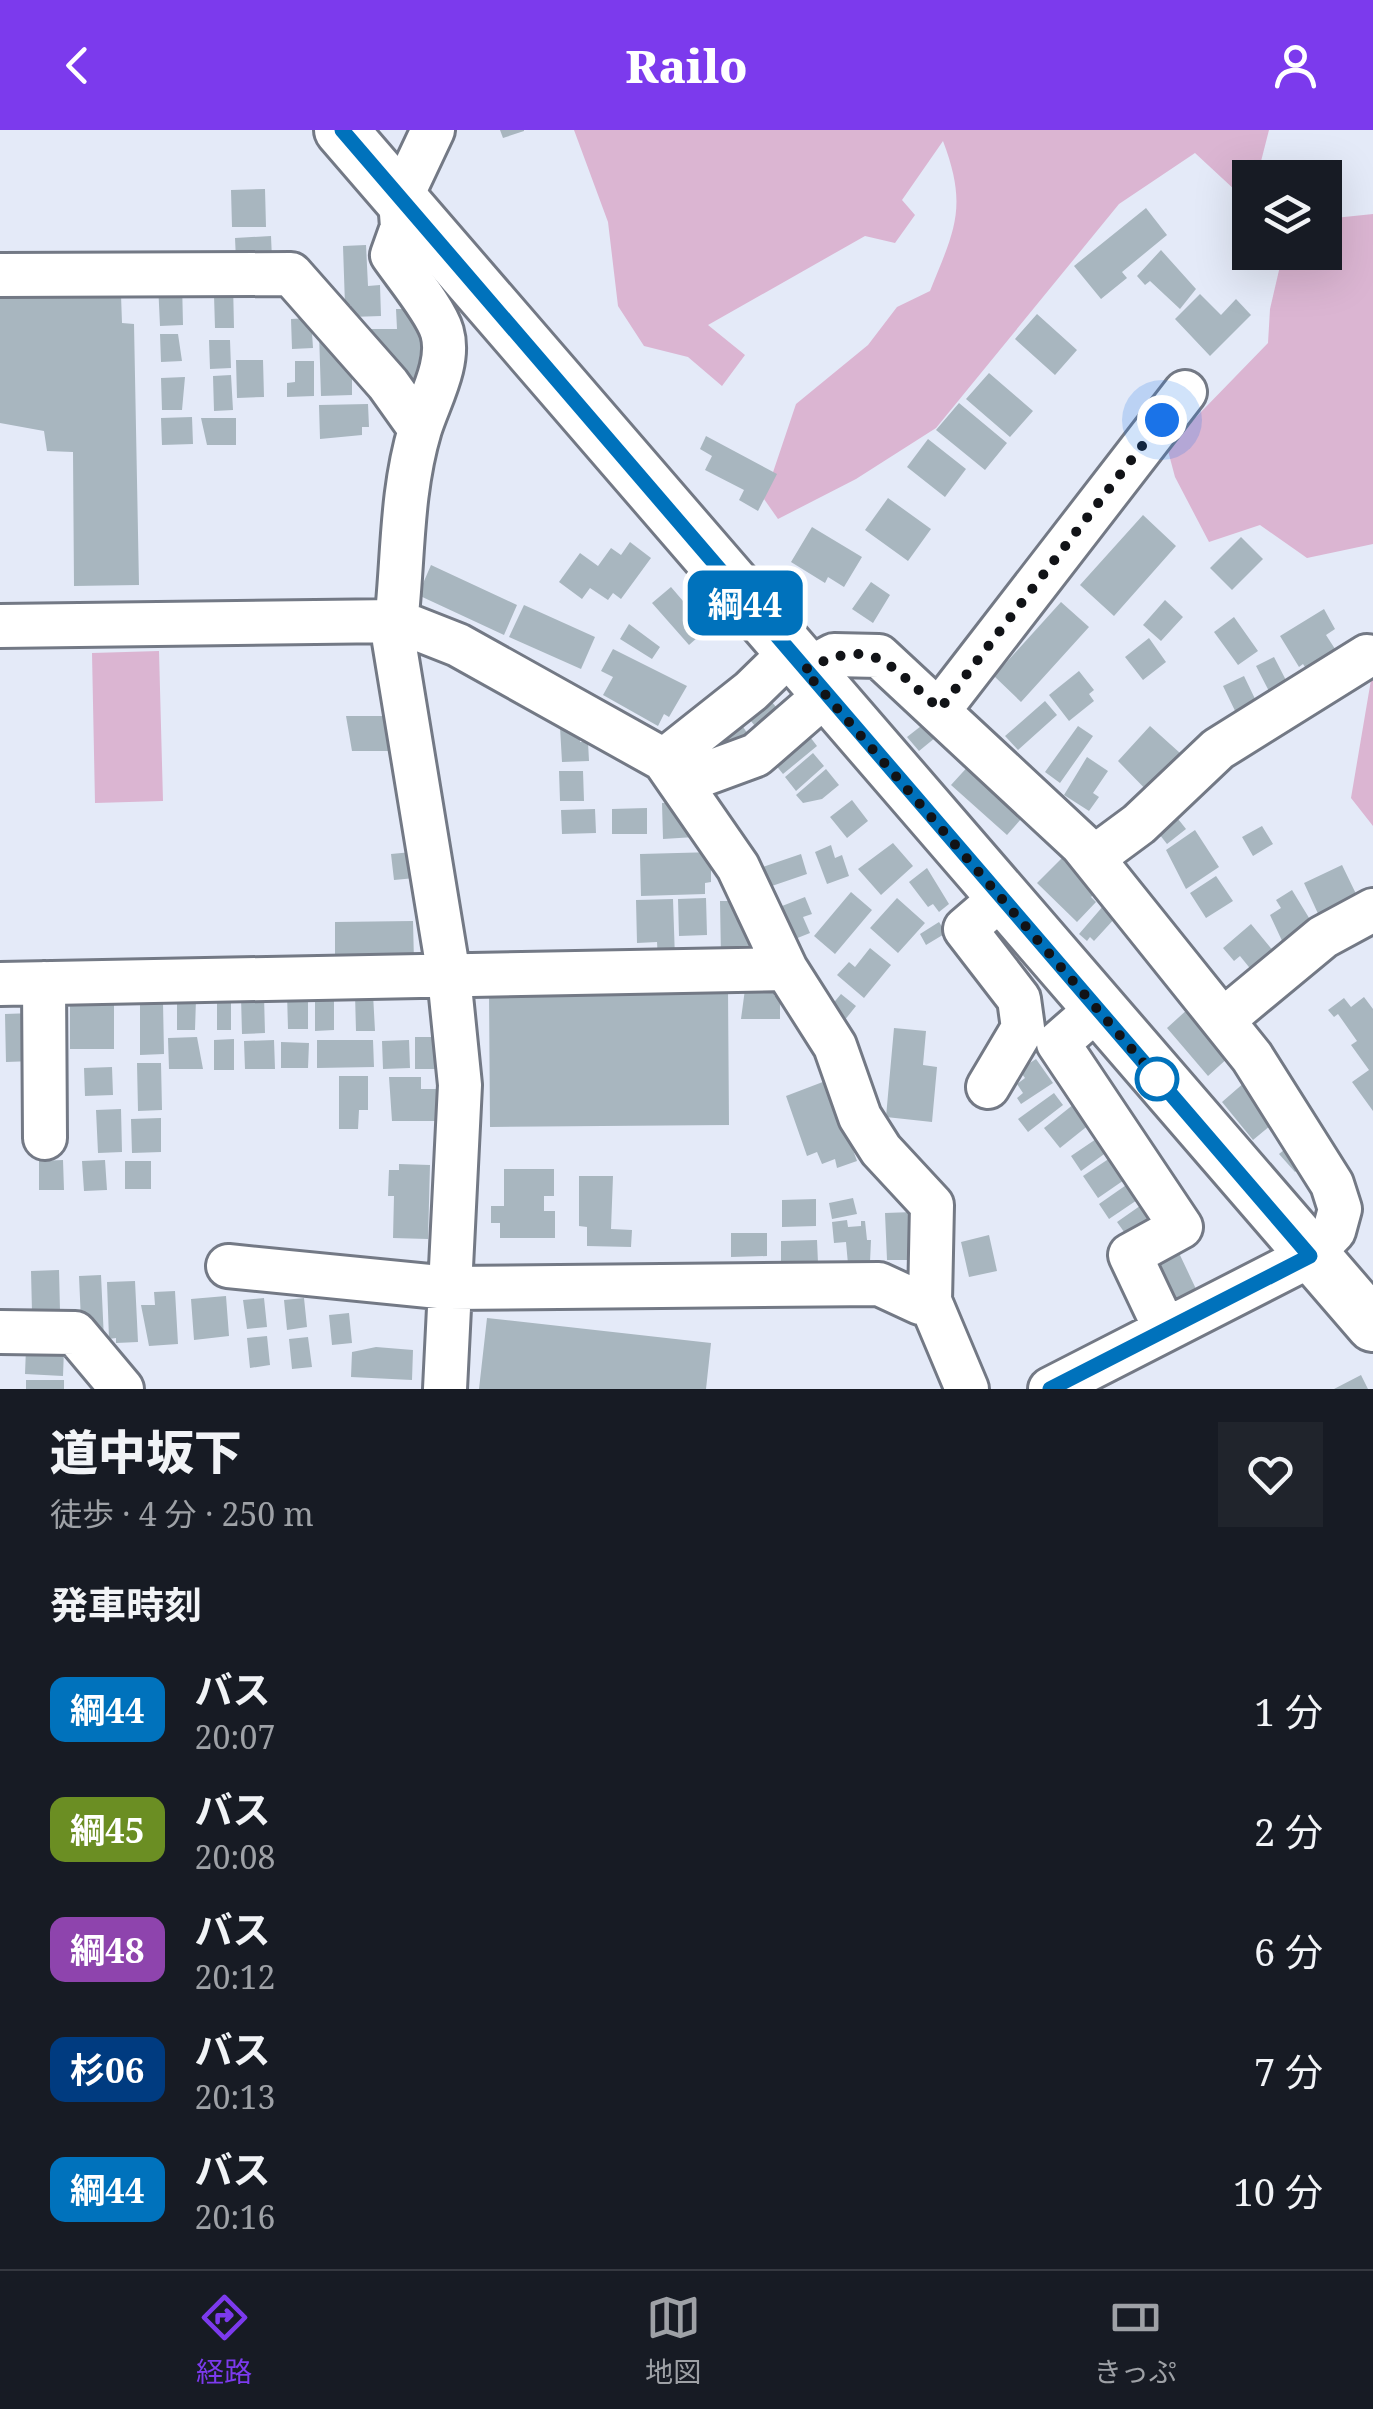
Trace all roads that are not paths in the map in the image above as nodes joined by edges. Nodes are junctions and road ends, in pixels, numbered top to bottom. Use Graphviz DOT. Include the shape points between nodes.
graph roads {
  1 [pos="342,130"];
  2 [pos="433,130"];
  3 [pos="400,200"];
  4 [pos="0,275"];
  5 [pos="1184,392"];
  6 [pos="420,430"];
  7 [pos="396,621"];
  8 [pos="0,626"];
  9 [pos="1367,656"];
  10 [pos="806,673"];
  11 [pos="940,709"];
  12 [pos="672,772"];
  13 [pos="1092,858"];
  14 [pos="1000,898"];
  15 [pos="1373,910"];
  16 [pos="786,969"];
  17 [pos="449,976"];
  18 [pos="44,983"];
  19 [pos="0,984"];
  20 [pos="1097,1009"];
  21 [pos="1223,1020"];
  22 [pos="988,1087"];
  23 [pos="45,1138"];
  24 [pos="1310,1256"];
  25 [pos="228,1266"];
  26 [pos="449,1288"];
  27 [pos="930,1301"];
  28 [pos="1373,1325"];
  29 [pos="1165,1328"];
  30 [pos="0,1332"];
  31 [pos="122,1389"];
  32 [pos="445,1389"];
  33 [pos="967,1389"];
  34 [pos="1050,1389"];
  1 -- 3 [label="main road"];
  2 -- 3 [label="street"];
  3 -- 6 [label="street" via="402,226 392,254 442,332 438,379"];
  3 -- 10 [label="main road"];
  4 -- 6 [label="street" via="291,274"];
  5 -- 11 [label="street"];
  6 -- 7 [label="street" via="402,509 402,606"];
  7 -- 8 [label="street"];
  7 -- 12 [label="street" via="458,645"];
  7 -- 17 [label="street"];
  9 -- 13 [label="street" via="1218,748 1139,824"];
  10 -- 11 [label="street" via="834,655 880,656"];
  10 -- 12 [label="street" via="751,692"];
  10 -- 14 [label="main road"];
  11 -- 13 [label="street"];
  12 -- 16 [label="street" via="738,867"];
  13 -- 21 [label="street"];
  14 -- 20 [label="main road"];
  14 -- 22 [label="street" via="966,929 1019,998 1024,1028"];
  15 -- 21 [label="street" via="1322,936"];
  16 -- 17 [label="street"];
  16 -- 27 [label="street" via="835,1046 860,1117 932,1206"];
  17 -- 18 [label="street"];
  17 -- 26 [label="street" via="460,1085"];
  18 -- 19 [label="street"];
  18 -- 23 [label="street"];
  20 -- 24 [label="main road"];
  20 -- 29 [label="street" via="1058,1043 1181,1227 1130,1256"];
  21 -- 24 [label="street" via="1332,1184 1340,1209 1334,1231"];
  24 -- 28 [label="main road"];
  24 -- 29 [label="street"];
  25 -- 26 [label="street"];
  26 -- 27 [label="street" via="879,1284 920,1303"];
  26 -- 32 [label="street"];
  27 -- 33 [label="street"];
  29 -- 34 [label="street"];
  30 -- 31 [label="street" via="75,1332"];
}
